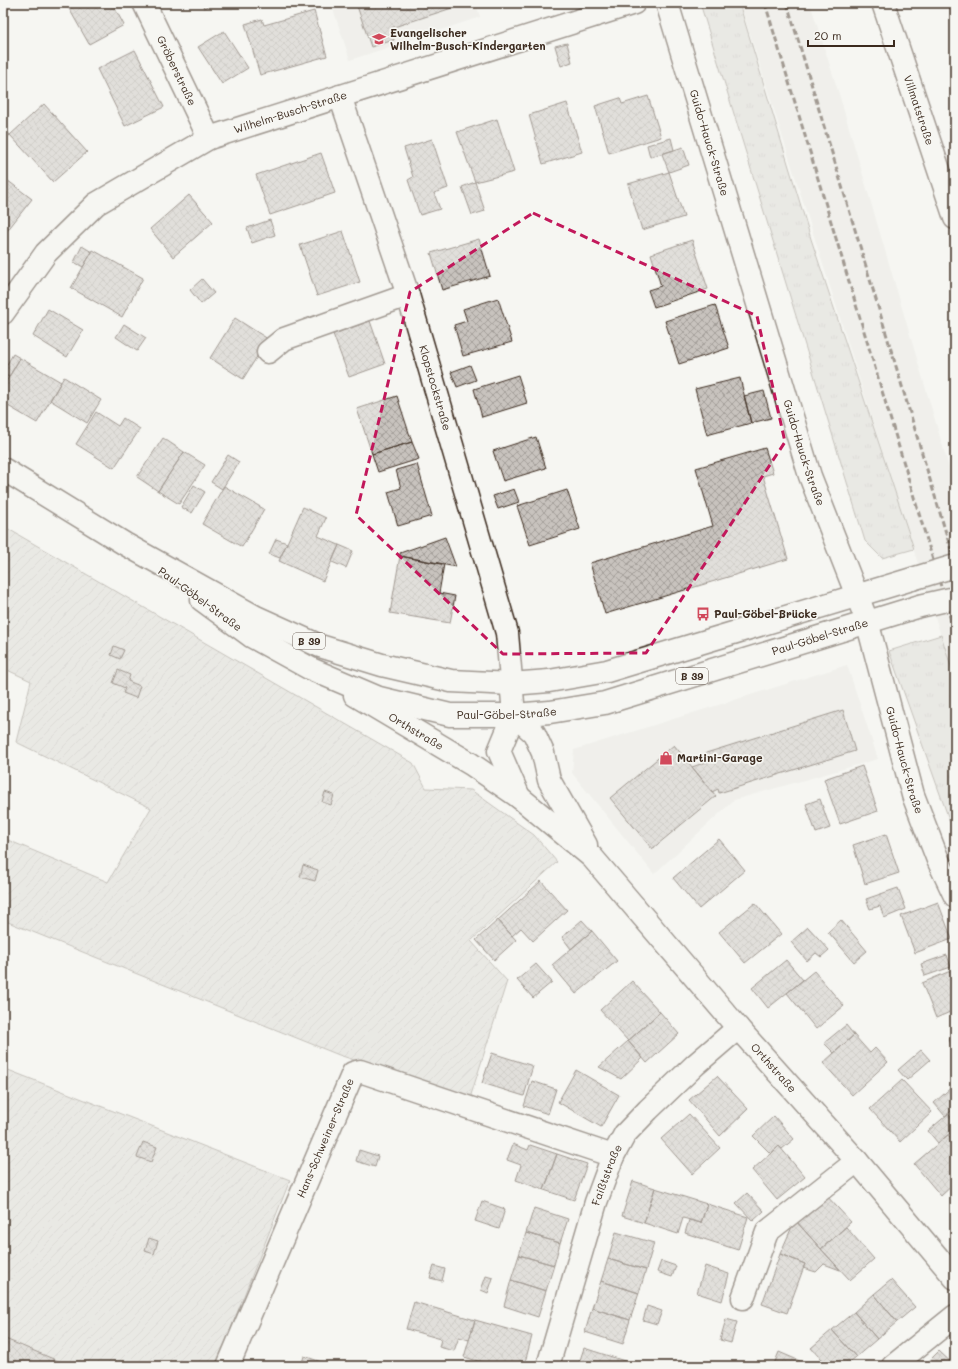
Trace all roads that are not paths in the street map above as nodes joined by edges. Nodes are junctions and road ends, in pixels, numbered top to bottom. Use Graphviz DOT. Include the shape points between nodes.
graph roads {
  1 [pos="144,3"];
  2 [pos="634,3"];
  3 [pos="667,3"];
  4 [pos="883,3"];
  5 [pos="340,96"];
  6 [pos="208,138"];
  7 [pos="955,218"];
  8 [pos="408,295"];
  9 [pos="3,313"];
  10 [pos="268,352"];
  11 [pos="3,469"];
  12 [pos="125,544"];
  13 [pos="955,566"];
  14 [pos="857,594"];
  15 [pos="955,598"];
  16 [pos="867,621"];
  17 [pos="311,669"];
  18 [pos="511,684"];
  19 [pos="514,715"];
  20 [pos="519,797"];
  21 [pos="592,857"];
  22 [pos="955,896"];
  23 [pos="738,1028"];
  24 [pos="613,1156"];
  25 [pos="857,1161"];
  26 [pos="955,1278"];
  27 [pos="742,1298"];
  28 [pos="955,1316"];
  29 [pos="228,1366"];
  30 [pos="548,1366"];
  31 [pos="893,1366"];
  1 -- 6 [label="street, Gröberstraße"];
  2 -- 5 [label="street, Wilhelm-Busch-Straße"];
  3 -- 14 [label="street, Guido-Hauck-Straße" via="810,476"];
  4 -- 7 [label="street, Villmatstraße"];
  5 -- 6 [label="street, Wilhelm-Busch-Straße"];
  5 -- 8 [label="street, Klopstockstraße"];
  6 -- 9 [label="street, Wilhelm-Busch-Straße" via="96,204 46,253"];
  8 -- 10 [label="street" via="284,339"];
  8 -- 18 [label="street, Klopstockstraße" via="507,633"];
  11 -- 12 [label="street, Paul-Göbel-Straße / B 39"];
  12 -- 17 [label="street, Paul-Göbel-Straße / B 39" via="251,636"];
  12 -- 18 [label="street, Paul-Göbel-Straße / B 39" via="256,617 320,646 382,665 451,681"];
  13 -- 14 [label="street, Paul-Göbel-Straße / B 39, bridge"];
  14 -- 16 [label="street, Guido-Hauck-Straße"];
  14 -- 18 [label="street, Paul-Göbel-Straße / B 39" via="607,670 549,681"];
  15 -- 16 [label="street, Paul-Göbel-Straße / B 39, bridge"];
  16 -- 19 [label="street, Paul-Göbel-Straße / B 39" via="606,703"];
  16 -- 22 [label="street, Guido-Hauck-Straße" via="914,795 938,860"];
  17 -- 19 [label="street, Paul-Göbel-Straße / B 39" via="379,698 450,715"];
  17 -- 20 [label="street, Orthstraße" via="457,754"];
  18 -- 19 [label="street, Orthstraße"];
  19 -- 20 [label="street, Orthstraße" via="499,751"];
  19 -- 21 [label="street, Orthstraße" via="534,732 543,753 549,780"];
  20 -- 21 [label="street, Orthstraße"];
  21 -- 23 [label="street, Orthstraße"];
  23 -- 24 [label="street, Faißtstraße" via="648,1110 625,1134"];
  23 -- 25 [label="street, Orthstraße"];
  24 -- 29 [label="street, Hans-Schweiner-Straße" via="360,1071 353,1073"];
  24 -- 30 [label="street, Faißtstraße" via="596,1202"];
  25 -- 26 [label="street, Orthstraße"];
  25 -- 27 [label="street" via="767,1232"];
  28 -- 31 [label="street"];
}
